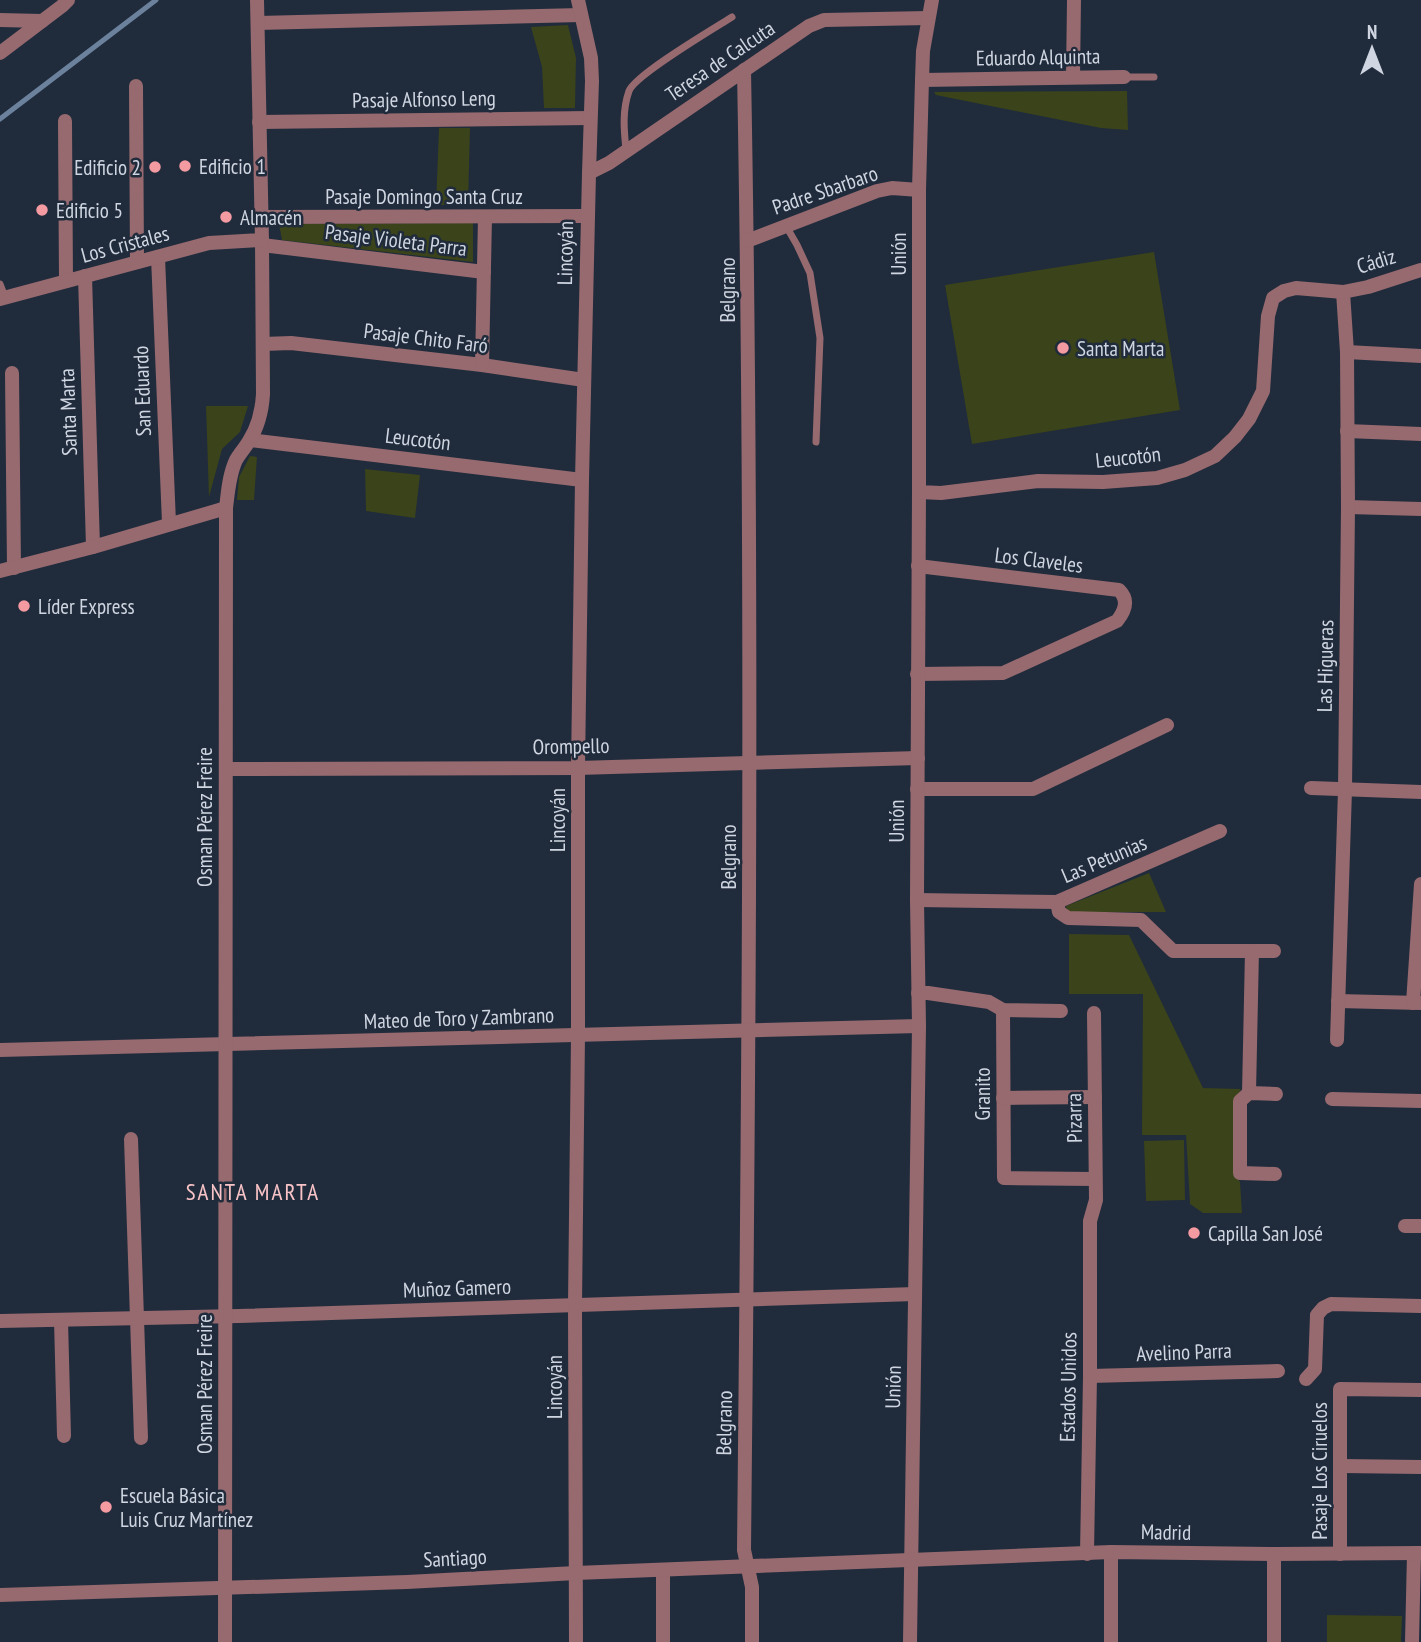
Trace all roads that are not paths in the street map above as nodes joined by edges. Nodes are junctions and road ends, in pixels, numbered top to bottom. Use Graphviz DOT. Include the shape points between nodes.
graph roads {
  1 [pos="68,0"];
  2 [pos="257,0"];
  3 [pos="578,0"];
  4 [pos="932,0"];
  5 [pos="1074,0"];
  6 [pos="581,15"];
  7 [pos="732,17"];
  8 [pos="928,18"];
  9 [pos="0,20"];
  10 [pos="42,22"];
  11 [pos="258,23"];
  12 [pos="0,53"];
  13 [pos="744,70"];
  14 [pos="1073,76"];
  15 [pos="1154,76"];
  16 [pos="1124,77"];
  17 [pos="922,80"];
  18 [pos="136,86"];
  19 [pos="590,118"];
  20 [pos="65,121"];
  21 [pos="259,122"];
  22 [pos="626,151"];
  23 [pos="589,173"];
  24 [pos="919,190"];
  25 [pos="587,216"];
  26 [pos="485,217"];
  27 [pos="262,218"];
  28 [pos="786,226"];
  29 [pos="747,241"];
  30 [pos="262,243"];
  31 [pos="158,257"];
  32 [pos="137,262"];
  33 [pos="1421,270"];
  34 [pos="484,272"];
  35 [pos="85,276"];
  36 [pos="66,281"];
  37 [pos="1343,292"];
  38 [pos="2,293"];
  39 [pos="263,344"];
  40 [pos="1347,352"];
  41 [pos="1421,356"];
  42 [pos="482,365"];
  43 [pos="12,373"];
  44 [pos="584,380"];
  45 [pos="1347,431"];
  46 [pos="1421,434"];
  47 [pos="250,440"];
  48 [pos="816,442"];
  49 [pos="582,480"];
  50 [pos="919,492"];
  51 [pos="1348,507"];
  52 [pos="226,508"];
  53 [pos="1421,509"];
  54 [pos="169,523"];
  55 [pos="93,547"];
  56 [pos="918,566"];
  57 [pos="7,569"];
  58 [pos="917,674"];
  59 [pos="1167,725"];
  60 [pos="918,758"];
  61 [pos="749,762"];
  62 [pos="578,768"];
  63 [pos="226,769"];
  64 [pos="1311,788"];
  65 [pos="917,789"];
  66 [pos="1345,790"];
  67 [pos="1421,792"];
  68 [pos="1220,831"];
  69 [pos="1421,884"];
  70 [pos="917,900"];
  71 [pos="1057,902"];
  72 [pos="1252,951"];
  73 [pos="1274,951"];
  74 [pos="918,993"];
  75 [pos="1338,1001"];
  76 [pos="1417,1003"];
  77 [pos="1003,1010"];
  78 [pos="1060,1011"];
  79 [pos="1094,1013"];
  80 [pos="919,1027"];
  81 [pos="749,1031"];
  82 [pos="578,1035"];
  83 [pos="1337,1040"];
  84 [pos="225,1045"];
  85 [pos="0,1050"];
  86 [pos="1249,1093"];
  87 [pos="1276,1094"];
  88 [pos="1095,1097"];
  89 [pos="1003,1098"];
  90 [pos="1332,1099"];
  91 [pos="1421,1101"];
  92 [pos="131,1139"];
  93 [pos="1275,1174"];
  94 [pos="1096,1180"];
  95 [pos="1090,1221"];
  96 [pos="1405,1226"];
  97 [pos="1421,1226"];
  98 [pos="915,1294"];
  99 [pos="746,1299"];
  100 [pos="575,1305"];
  101 [pos="1421,1306"];
  102 [pos="225,1316"];
  103 [pos="136,1318"];
  104 [pos="61,1320"];
  105 [pos="0,1321"];
  106 [pos="1278,1371"];
  107 [pos="1090,1376"];
  108 [pos="1306,1379"];
  109 [pos="1421,1390"];
  110 [pos="64,1436"];
  111 [pos="141,1438"];
  112 [pos="1341,1466"];
  113 [pos="1421,1466"];
  114 [pos="1111,1552"];
  115 [pos="1418,1553"];
  116 [pos="1087,1554"];
  117 [pos="1274,1554"];
  118 [pos="1340,1554"];
  119 [pos="911,1560"];
  120 [pos="747,1567"];
  121 [pos="663,1570"];
  122 [pos="576,1573"];
  123 [pos="224,1587"];
  124 [pos="0,1594"];
  125 [pos="225,1642"];
  126 [pos="576,1642"];
  127 [pos="663,1642"];
  128 [pos="752,1642"];
  129 [pos="910,1642"];
  130 [pos="1111,1642"];
  131 [pos="1274,1642"];
  132 [pos="1412,1642"];
  1 -- 10 [label="street"];
  2 -- 11 [label="street, Osman Pérez Freire"];
  3 -- 6 [label="street, Lincoyán"];
  4 -- 8 [label="street, Unión"];
  5 -- 14 [label="street"];
  6 -- 11 [label="street"];
  6 -- 19 [label="street, Lincoyán" via="591,58"];
  7 -- 22 [label="lane" via="649,70 630,88 623,121"];
  8 -- 13 [label="street, Teresa de Calcuta" via="824,20"];
  8 -- 17 [label="street, Unión"];
  9 -- 10 [label="street"];
  10 -- 12 [label="street"];
  11 -- 21 [label="street, Osman Pérez Freire"];
  13 -- 22 [label="street, Teresa de Calcuta"];
  13 -- 29 [label="street, Belgrano"];
  14 -- 16 [label="street, Eduardo Alquinta"];
  14 -- 17 [label="street, Eduardo Alquinta"];
  15 -- 16 [label="lane, Eduardo Alquinta"];
  17 -- 24 [label="street, Unión"];
  18 -- 32 [label="street"];
  19 -- 21 [label="street, Pasaje Alfonso Leng"];
  19 -- 23 [label="street, Lincoyán"];
  20 -- 36 [label="street"];
  21 -- 27 [label="street, Osman Pérez Freire"];
  22 -- 23 [label="street, Teresa de Calcuta"];
  23 -- 25 [label="street, Lincoyán"];
  24 -- 28 [label="street, Padre Sbarbaro" via="877,191"];
  24 -- 50 [label="street, Unión"];
  25 -- 26 [label="street, Pasaje Domingo Santa Cruz"];
  25 -- 44 [label="street, Lincoyán"];
  26 -- 27 [label="street, Pasaje Domingo Santa Cruz"];
  26 -- 34 [label="street"];
  27 -- 30 [label="street, Osman Pérez Freire"];
  28 -- 29 [label="street, Padre Sbarbaro"];
  28 -- 48 [label="lane" via="810,273 820,338"];
  29 -- 61 [label="street, Belgrano"];
  30 -- 31 [label="street, Los Cristales" via="209,243"];
  30 -- 34 [label="street, Pasaje Violeta Parra"];
  30 -- 39 [label="street, Osman Pérez Freire"];
  31 -- 32 [label="street, Los Cristales"];
  31 -- 54 [label="street, San Eduardo"];
  32 -- 35 [label="street, Los Cristales"];
  33 -- 37 [label="street, Cádiz"];
  34 -- 42 [label="street"];
  35 -- 36 [label="street, Los Cristales"];
  35 -- 55 [label="street, Santa Marta"];
  36 -- 38 [label="street, Los Cristales"];
  37 -- 40 [label="street, Las Higueras"];
  37 -- 50 [label="street, Leucotón" via="1296,288 1273,298 1263,391 1249,419 1215,456 1157,478 1038,481"];
  39 -- 42 [label="street, Pasaje Chito Faró" via="291,343"];
  39 -- 47 [label="street, Osman Pérez Freire" via="262,409"];
  40 -- 41 [label="street"];
  40 -- 45 [label="street, Las Higueras"];
  42 -- 44 [label="street, Pasaje Chito Faró"];
  43 -- 57 [label="street"];
  44 -- 49 [label="street, Lincoyán"];
  45 -- 46 [label="street"];
  45 -- 51 [label="street, Las Higueras"];
  47 -- 49 [label="street, Leucotón"];
  47 -- 52 [label="street, Osman Pérez Freire" via="231,474"];
  49 -- 62 [label="street, Lincoyán"];
  50 -- 56 [label="street, Unión"];
  51 -- 53 [label="street"];
  51 -- 66 [label="street, Las Higueras"];
  52 -- 54 [label="street"];
  52 -- 63 [label="street, Osman Pérez Freire"];
  54 -- 55 [label="street"];
  55 -- 57 [label="street"];
  56 -- 58 [label="street, Unión"];
  56 -- 58 [label="street, Los Claveles" via="1119,590 1125,604 1117,621 1003,673"];
  58 -- 60 [label="street, Unión"];
  59 -- 65 [label="street" via="1033,789"];
  60 -- 61 [label="street, Orompello"];
  60 -- 65 [label="street, Unión"];
  61 -- 62 [label="street, Orompello"];
  61 -- 81 [label="street, Belgrano"];
  62 -- 63 [label="street, Orompello"];
  62 -- 82 [label="street, Lincoyán"];
  63 -- 84 [label="street, Osman Pérez Freire"];
  64 -- 66 [label="street"];
  65 -- 70 [label="street, Unión"];
  66 -- 67 [label="street"];
  66 -- 75 [label="street, Las Higueras"];
  68 -- 71 [label="street, Las Petunias"];
  69 -- 76 [label="street"];
  70 -- 71 [label="street, Las Petunias"];
  70 -- 74 [label="street, Unión"];
  71 -- 72 [label="street" via="1059,912 1068,918 1140,920 1173,951"];
  72 -- 73 [label="street"];
  72 -- 86 [label="street"];
  74 -- 77 [label="street" via="989,1002"];
  74 -- 80 [label="street, Unión"];
  75 -- 76 [label="street"];
  75 -- 83 [label="street, Las Higueras"];
  77 -- 78 [label="street"];
  77 -- 89 [label="street, Granito"];
  79 -- 88 [label="street, Pizarra"];
  80 -- 81 [label="street, Mateo de Toro y Zambrano"];
  80 -- 98 [label="street, Unión"];
  81 -- 82 [label="street, Mateo de Toro y Zambrano"];
  81 -- 99 [label="street, Belgrano"];
  82 -- 84 [label="street, Mateo de Toro y Zambrano"];
  82 -- 100 [label="street, Lincoyán"];
  84 -- 85 [label="street, Mateo de Toro y Zambrano"];
  84 -- 102 [label="street, Osman Pérez Freire"];
  86 -- 87 [label="street"];
  86 -- 93 [label="street" via="1240,1101 1240,1173"];
  88 -- 89 [label="street"];
  88 -- 94 [label="street, Pizarra"];
  89 -- 94 [label="street, Granito" via="1004,1178"];
  90 -- 91 [label="street"];
  92 -- 103 [label="street"];
  94 -- 95 [label="street, Pizarra"];
  95 -- 107 [label="street, Estados Unidos"];
  96 -- 97 [label="street"];
  98 -- 99 [label="street, Muñoz Gamero"];
  98 -- 119 [label="street, Unión"];
  99 -- 100 [label="street, Muñoz Gamero"];
  99 -- 120 [label="street, Belgrano"];
  100 -- 102 [label="street, Muñoz Gamero"];
  100 -- 122 [label="street, Lincoyán"];
  101 -- 108 [label="street" via="1331,1304 1322,1308 1317,1315 1315,1368"];
  102 -- 103 [label="street, Muñoz Gamero"];
  102 -- 123 [label="street, Osman Pérez Freire"];
  103 -- 104 [label="street, Muñoz Gamero"];
  103 -- 111 [label="street"];
  104 -- 105 [label="street, Muñoz Gamero"];
  104 -- 110 [label="street"];
  106 -- 107 [label="street, Avelino Parra"];
  107 -- 116 [label="street, Estados Unidos"];
  109 -- 112 [label="street, Pasaje Los Ciruelos" via="1340,1389"];
  112 -- 113 [label="street"];
  112 -- 118 [label="street, Pasaje Los Ciruelos"];
  114 -- 116 [label="street, Madrid"];
  114 -- 117 [label="street, Madrid"];
  114 -- 130 [label="street"];
  115 -- 118 [label="street, Madrid"];
  115 -- 132 [label="street"];
  116 -- 119 [label="street, Madrid"];
  117 -- 118 [label="street, Madrid"];
  117 -- 131 [label="street"];
  119 -- 120 [label="street, Santiago"];
  119 -- 129 [label="street, Unión"];
  120 -- 121 [label="street, Santiago"];
  120 -- 128 [label="street, Belgrano" via="752,1587"];
  121 -- 122 [label="street, Santiago"];
  121 -- 127 [label="street"];
  122 -- 123 [label="street, Santiago"];
  122 -- 126 [label="street, Lincoyán"];
  123 -- 124 [label="street, Santiago"];
  123 -- 125 [label="street, Osman Pérez Freire"];
}
